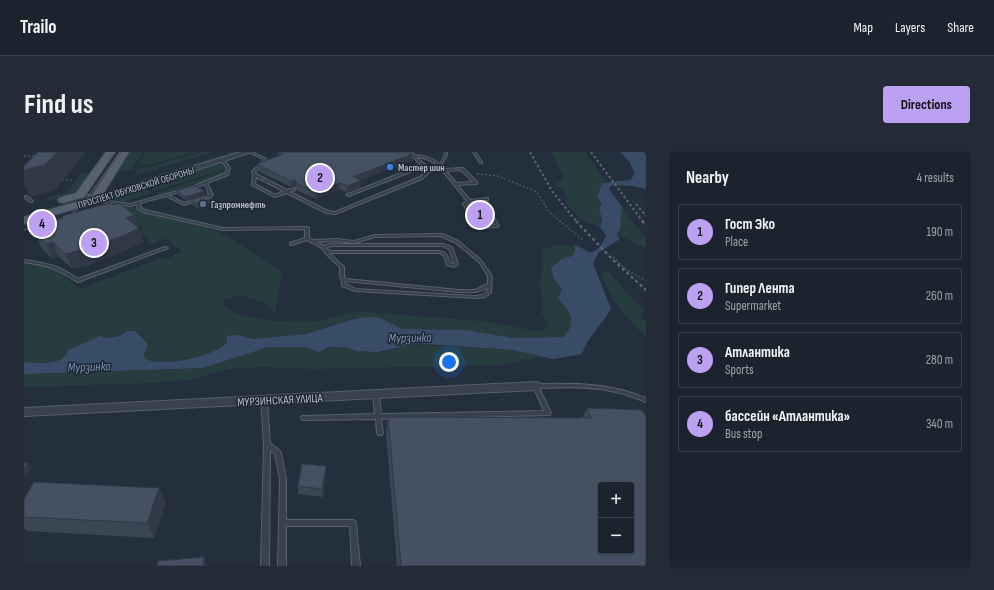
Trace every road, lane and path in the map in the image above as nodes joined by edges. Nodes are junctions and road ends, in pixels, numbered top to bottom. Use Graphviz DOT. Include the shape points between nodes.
graph roads {
  1 [pos="111,152"];
  2 [pos="125,152"];
  3 [pos="249,152"];
  4 [pos="410,152"];
  5 [pos="431,152"];
  6 [pos="446,152"];
  7 [pos="474,152"];
  8 [pos="24,156"];
  9 [pos="223,156"];
  10 [pos="415,156"];
  11 [pos="425,156"];
  12 [pos="37,157"];
  13 [pos="481,162"];
  14 [pos="424,165"];
  15 [pos="440,166"];
  16 [pos="444,170"];
  17 [pos="474,174"];
  18 [pos="255,175"];
  19 [pos="62,180"];
  20 [pos="74,180"];
  21 [pos="206,183"];
  22 [pos="456,184"];
  23 [pos="101,188"];
  24 [pos="294,189"];
  25 [pos="287,191"];
  26 [pos="80,195"];
  27 [pos="348,195"];
  28 [pos="167,196"];
  29 [pos="26,197"];
  30 [pos="94,200"];
  31 [pos="481,200"];
  32 [pos="487,200"];
  33 [pos="31,201"];
  34 [pos="469,201"];
  35 [pos="138,203"];
  36 [pos="24,211"];
  37 [pos="24,221"];
  38 [pos="307,239"];
  39 [pos="583,240"];
  40 [pos="314,242"];
  41 [pos="291,244"];
  42 [pos="166,248"];
  43 [pos="324,248"];
  44 [pos="367,252"];
  45 [pos="352,254"];
  46 [pos="613,257"];
  47 [pos="24,261"];
  48 [pos="342,277"];
  49 [pos="646,281"];
  50 [pos="490,285"];
  51 [pos="536,386"];
  52 [pos="376,395"];
  53 [pos="646,400"];
  54 [pos="264,401"];
  55 [pos="24,412"];
  56 [pos="378,417"];
  57 [pos="304,418"];
  58 [pos="380,433"];
  59 [pos="267,444"];
  60 [pos="282,523"];
  61 [pos="265,566"];
  62 [pos="282,566"];
  63 [pos="356,566"];
  1 -- 26 [label="main road"];
  2 -- 23 [label="main road"];
  3 -- 9 [label="street, ПРОСПЕКТ ОБУХОВСКОЙ ОБОРОНЫ"];
  3 -- 18 [label="lane" via="265,159 264,166 253,171"];
  4 -- 10 [label="lane"];
  5 -- 11 [label="lane"];
  6 -- 15 [label="lane"];
  7 -- 13 [label="lane"];
  8 -- 12 [label="path"];
  9 -- 21 [label="lane" via="230,168 229,172"];
  9 -- 23 [label="street, ПРОСПЕКТ ОБУХОВСКОЙ ОБОРОНЫ"];
  9 -- 30 [label="street, ПРОСПЕКТ ОБУХОВСКОЙ ОБОРОНЫ"];
  10 -- 11 [label="lane"];
  10 -- 14 [label="lane"];
  11 -- 15 [label="lane"];
  14 -- 25 [label="lane" via="429,171 421,178 335,213 326,212"];
  14 -- 27 [label="lane"];
  15 -- 16 [label="lane"];
  16 -- 22 [label="lane"];
  16 -- 22 [label="lane" via="462,169 476,183"];
  17 -- 39 [label="path" via="498,176 537,192 549,212"];
  18 -- 25 [label="lane"];
  18 -- 25 [label="lane" via="253,184 274,196"];
  19 -- 20 [label="path"];
  21 -- 28 [label="lane"];
  21 -- 28 [label="lane" via="211,195 184,204"];
  22 -- 34 [label="lane"];
  23 -- 26 [label="street, ПРОСПЕКТ ОБУХОВСКОЙ ОБОРОНЫ"];
  23 -- 30 [label="main road"];
  24 -- 25 [label="lane"];
  26 -- 30 [label="street"];
  26 -- 36 [label="main road, ПРОСПЕКТ ОБУХОВСКОЙ ОБОРОНЫ"];
  28 -- 35 [label="lane"];
  29 -- 33 [label="lane"];
  30 -- 35 [label="lane"];
  30 -- 37 [label="main road, ПРОСПЕКТ ОБУХОВСКОЙ ОБОРОНЫ"];
  31 -- 32 [label="lane"];
  31 -- 34 [label="lane"];
  31 -- 34 [label="lane" via="497,226 479,227 465,204"];
  35 -- 38 [label="lane" via="139,208 144,211 223,229 307,228"];
  38 -- 40 [label="lane"];
  38 -- 41 [label="lane"];
  40 -- 43 [label="lane"];
  40 -- 50 [label="lane" via="354,242 375,236 442,235 457,242 480,262 490,276"];
  42 -- 47 [label="lane" via="78,281 49,264"];
  43 -- 44 [label="lane" via="331,252"];
  43 -- 44 [label="lane" via="330,244 443,244 450,248 456,264 448,264 446,256 440,252"];
  43 -- 48 [label="lane" via="342,267"];
  44 -- 45 [label="lane"];
  46 -- 49 [label="path" via="627,270"];
  48 -- 50 [label="lane" via="352,282 458,291 476,291"];
  48 -- 50 [label="lane" via="344,285 355,290 476,297 489,293"];
  51 -- 52 [label="street, МУРЗИНСКАЯ УЛИЦА"];
  51 -- 53 [label="lane" via="600,386"];
  51 -- 56 [label="lane" via="548,413"];
  52 -- 54 [label="street, МУРЗИНСКАЯ УЛИЦА"];
  52 -- 56 [label="lane"];
  54 -- 55 [label="street, МУРЗИНСКАЯ УЛИЦА"];
  54 -- 59 [label="lane"];
  56 -- 57 [label="lane"];
  56 -- 58 [label="lane"];
  59 -- 60 [label="lane" via="278,453 283,479"];
  59 -- 61 [label="lane"];
  60 -- 62 [label="lane"];
  60 -- 63 [label="lane" via="353,523"];
}
